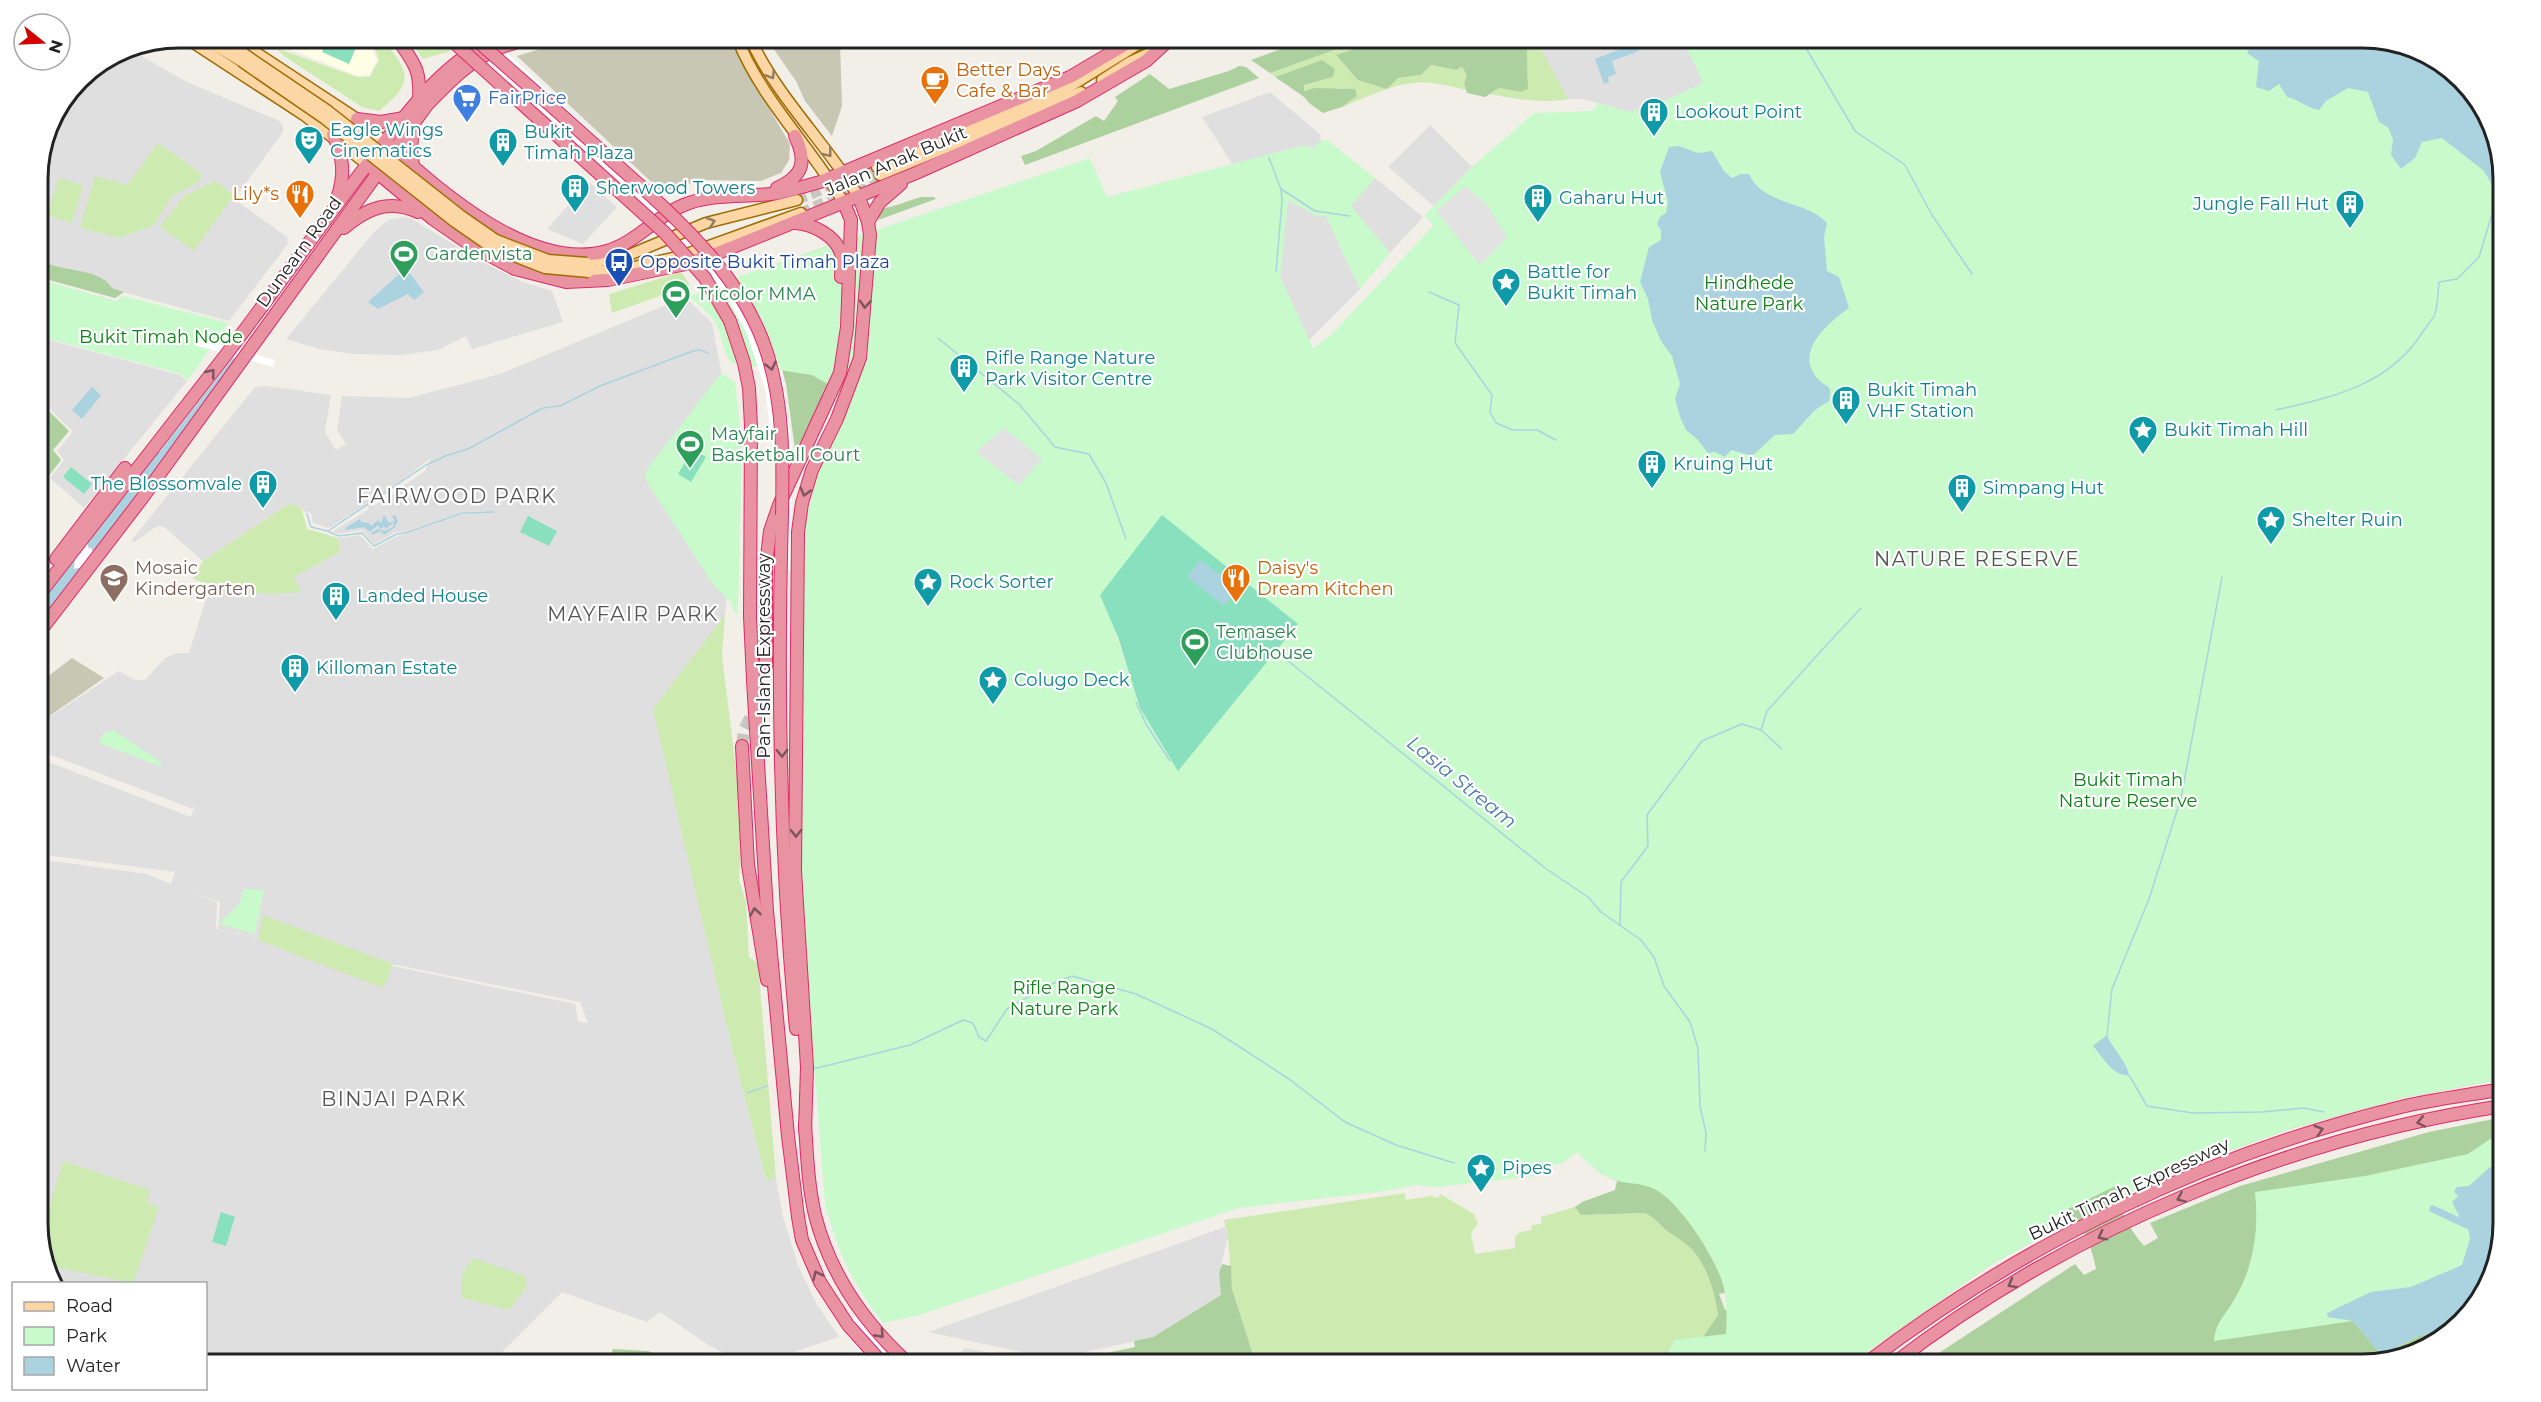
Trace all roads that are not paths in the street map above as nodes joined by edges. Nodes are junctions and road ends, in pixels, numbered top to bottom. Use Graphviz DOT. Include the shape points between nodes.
graph roads {
  1 [pos="201,48"];
  2 [pos="222,48"];
  3 [pos="230,48"];
  4 [pos="249,48"];
  5 [pos="404,48"];
  6 [pos="460,48"];
  7 [pos="471,48"];
  8 [pos="486,48"];
  9 [pos="499,48"];
  10 [pos="741,48"];
  11 [pos="755,48"];
  12 [pos="1117,48"];
  13 [pos="1120,48"];
  14 [pos="1132,48"];
  15 [pos="1159,48"];
  16 [pos="1157,50"];
  17 [pos="1113,52"];
  18 [pos="242,58"];
  19 [pos="330,101"];
  20 [pos="419,101"];
  21 [pos="357,119"];
  22 [pos="409,121"];
  23 [pos="328,132"];
  24 [pos="795,136"];
  25 [pos="384,160"];
  26 [pos="413,166"];
  27 [pos="844,172"];
  28 [pos="916,173"];
  29 [pos="829,178"];
  30 [pos="433,182"];
  31 [pos="765,194"];
  32 [pos="859,197"];
  33 [pos="797,200"];
  34 [pos="844,203"];
  35 [pos="418,207"];
  36 [pos="334,208"];
  37 [pos="801,213"];
  38 [pos="433,219"];
  39 [pos="868,222"];
  40 [pos="794,223"];
  41 [pos="330,240"];
  42 [pos="845,249"];
  43 [pos="588,268"];
  44 [pos="176,417"];
  45 [pos="146,456"];
  46 [pos="163,469"];
  47 [pos="48,570"];
  48 [pos="48,583"];
  49 [pos="48,621"];
  50 [pos="766,666"];
  51 [pos="742,746"];
  52 [pos="2493,1091"];
  53 [pos="2493,1108"];
  54 [pos="805,1131"];
  55 [pos="788,1136"];
  56 [pos="873,1354"];
  57 [pos="898,1354"];
  58 [pos="1881,1354"];
  59 [pos="1909,1354"];
  1 -- 23 [label="main road"];
  2 -- 18 [label="main road"];
  3 -- 18 [label="main road"];
  4 -- 19 [label="main road"];
  5 -- 20 [label="highway" via="418,70"];
  6 -- 55 [label="highway, Pan-Island Expressway, bridge" via="665,233 705,278 730,321 744,363 751,426 752,661"];
  7 -- 20 [label="highway"];
  8 -- 54 [label="highway, Pan-Island Expressway, one-way, bridge" via="666,209 705,250 742,301 768,355 780,411 783,461 779,643 784,847"];
  9 -- 22 [label="highway" via="454,76"];
  10 -- 24 [label="main road"];
  11 -- 27 [label="main road, one-way" via="794,112"];
  12 -- 17 [label="highway"];
  13 -- 17 [label="highway, Jalan Anak Bukit"];
  14 -- 16 [label="main road, Jalan Anak Bukit" via="1069,87 879,171 1075,96"];
  15 -- 16 [label="highway"];
  16 -- 28 [label="highway, Jalan Anak Bukit" via="1146,61 1077,101"];
  17 -- 27 [label="highway, Jalan Anak Bukit" via="1070,77"];
  18 -- 25 [label="main road, bridge"];
  19 -- 21 [label="main road"];
  19 -- 23 [label="main road" via="337,116"];
  20 -- 22 [label="highway"];
  21 -- 22 [label="highway"];
  21 -- 25 [label="main road"];
  22 -- 25 [label="highway"];
  22 -- 26 [label="highway"];
  23 -- 25 [label="main road"];
  23 -- 36 [label="highway" via="341,152 344,172"];
  24 -- 29 [label="main road"];
  24 -- 31 [label="highway" via="802,156 798,174 789,183"];
  25 -- 26 [label="highway, Jalan Anak Bukit"];
  25 -- 35 [label="highway, Jalan Anak Bukit"];
  25 -- 36 [label="highway"];
  25 -- 41 [label="highway, Dunearn Road"];
  25 -- 43 [label="main road, bridge" via="455,222 491,247 545,268"];
  26 -- 30 [label="highway, Jalan Anak Bukit"];
  27 -- 29 [label="highway, Jalan Anak Bukit"];
  27 -- 32 [label="main road"];
  28 -- 32 [label="highway, Jalan Anak Bukit"];
  28 -- 39 [label="highway" via="880,202"];
  29 -- 31 [label="highway, Jalan Anak Bukit"];
  29 -- 34 [label="main road"];
  30 -- 31 [label="highway, Jalan Anak Bukit" via="517,239 550,250 584,255 621,246 688,203 704,198"];
  30 -- 35 [label="highway" via="421,193"];
  32 -- 34 [label="highway, Jalan Anak Bukit"];
  32 -- 39 [label="highway"];
  43 -- 33 [label="main road, one-way" via="706,223"];
  34 -- 40 [label="highway, Jalan Anak Bukit"];
  34 -- 42 [label="highway" via="851,220"];
  35 -- 38 [label="highway, Jalan Anak Bukit"];
  44 -- 36 [label="highway, one-way"];
  37 -- 43 [label="main road" via="681,256 630,268"];
  38 -- 40 [label="highway, Jalan Anak Bukit" via="514,269 566,282 608,280 681,265"];
  38 -- 41 [label="highway" via="404,206 388,205 352,220"];
  39 -- 54 [label="highway, one-way" via="860,358 812,470 798,532 795,871 807,1067"];
  40 -- 42 [label="highway" via="823,233"];
  41 -- 46 [label="highway, Dunearn Road"];
  42 -- 50 [label="highway" via="842,308 847,327 840,373 778,505 770,531"];
  44 -- 45 [label="highway"];
  44 -- 47 [label="highway" via="153,432"];
  45 -- 46 [label="highway" via="155,450 162,453 166,459"];
  45 -- 48 [label="highway"];
  46 -- 49 [label="highway, Dunearn Road"];
  55 -- 51 [label="highway, one-way" via="775,1072 767,980 748,865"];
  58 -- 52 [label="highway, Bukit Timah Expressway, one-way" via="1982,1282 2070,1233 2175,1183 2341,1123 2403,1106"];
  53 -- 59 [label="highway, Bukit Timah Expressway, one-way" via="2412,1124 2295,1155 2179,1199 2004,1288"];
  54 -- 57 [label="highway, Pan-Island Expressway, one-way" via="820,1233 864,1316"];
  56 -- 55 [label="highway, Pan-Island Expressway, one-way" via="848,1325 820,1282 802,1240"];
}
